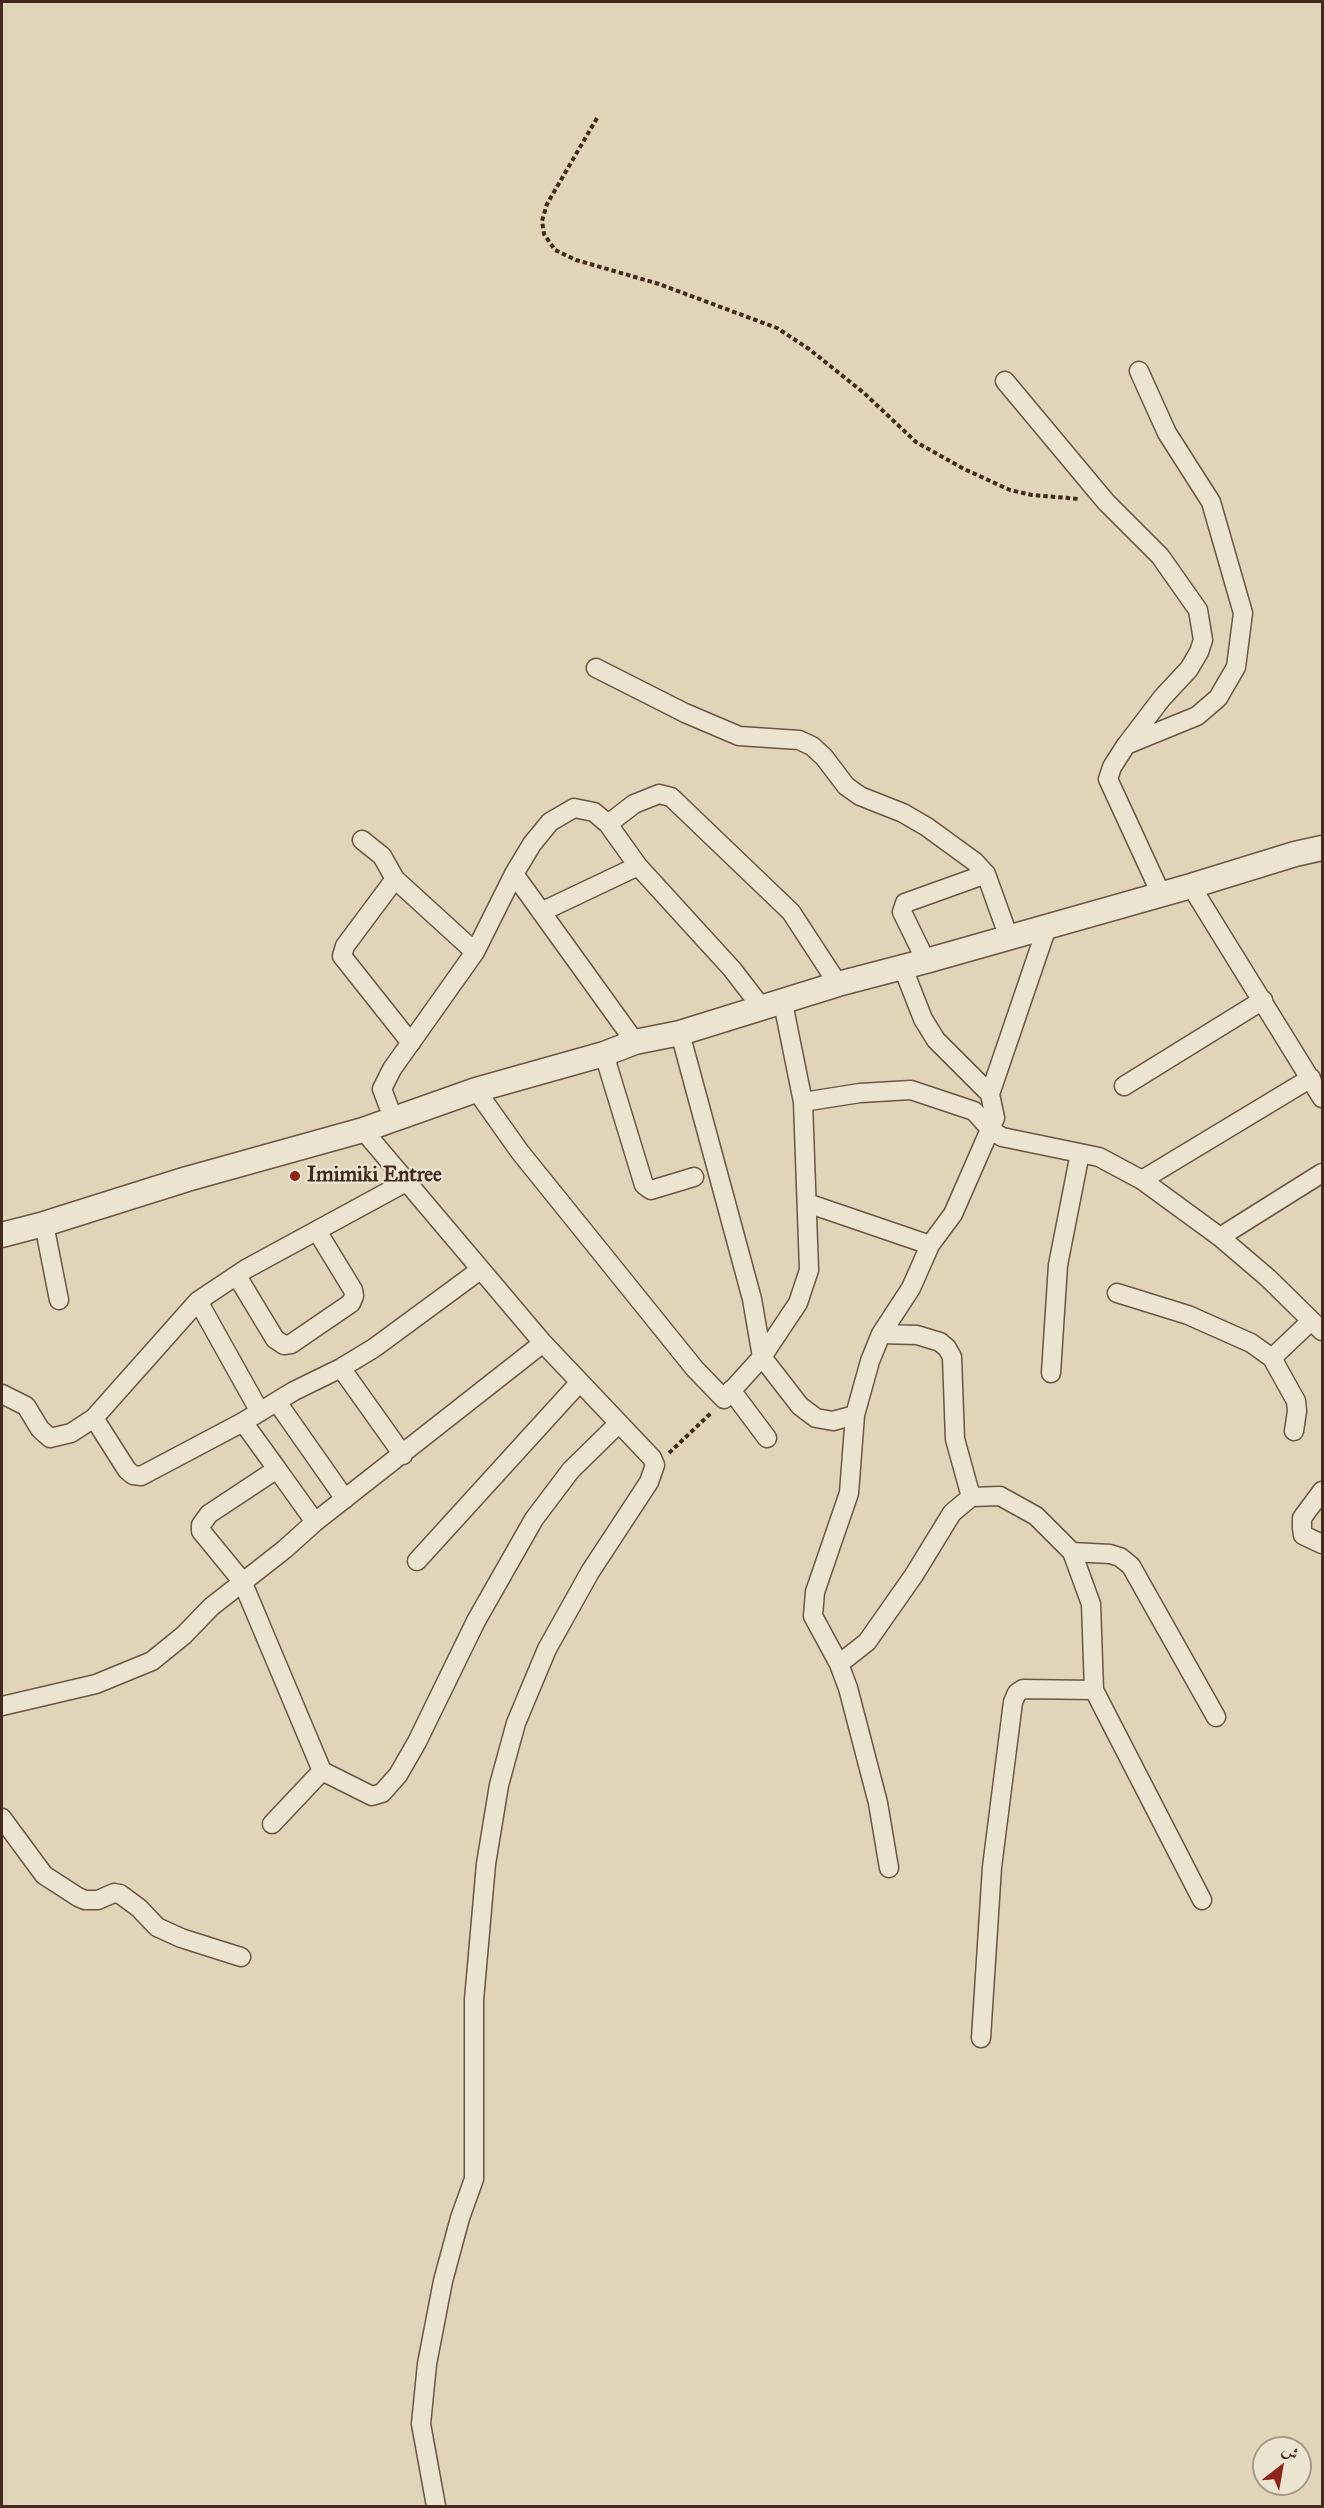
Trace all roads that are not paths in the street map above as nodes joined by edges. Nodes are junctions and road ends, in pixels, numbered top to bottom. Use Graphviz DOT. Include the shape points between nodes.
graph roads {
  1 [pos="1139,371"];
  2 [pos="1005,381"];
  3 [pos="596,668"];
  4 [pos="1126,745"];
  5 [pos="608,824"];
  6 [pos="362,840"];
  7 [pos="1321,851"];
  8 [pos="638,866"];
  9 [pos="514,874"];
  10 [pos="986,874"];
  11 [pos="395,879"];
  12 [pos="1191,886"];
  13 [pos="1161,894"];
  14 [pos="541,912"];
  15 [pos="1047,927"];
  16 [pos="1008,938"];
  17 [pos="475,952"];
  18 [pos="926,962"];
  19 [pos="903,968"];
  20 [pos="838,984"];
  21 [pos="1263,1000"];
  22 [pos="772,1005"];
  23 [pos="680,1033"];
  24 [pos="635,1042"];
  25 [pos="411,1043"];
  26 [pos="604,1054"];
  27 [pos="1311,1078"];
  28 [pos="1124,1086"];
  29 [pos="476,1090"];
  30 [pos="990,1094"];
  31 [pos="1323,1098"];
  32 [pos="803,1102"];
  33 [pos="393,1118"];
  34 [pos="363,1130"];
  35 [pos="991,1130"];
  36 [pos="1080,1153"];
  37 [pos="1323,1173"];
  38 [pos="694,1177"];
  39 [pos="1142,1180"];
  40 [pos="406,1182"];
  41 [pos="807,1203"];
  42 [pos="44,1224"];
  43 [pos="317,1231"];
  44 [pos="2,1234"];
  45 [pos="1220,1237"];
  46 [pos="930,1245"];
  47 [pos="480,1270"];
  48 [pos="237,1276"];
  49 [pos="1117,1293"];
  50 [pos="59,1300"];
  51 [pos="198,1301"];
  52 [pos="1317,1326"];
  53 [pos="881,1334"];
  54 [pos="543,1343"];
  55 [pos="762,1357"];
  56 [pos="1272,1358"];
  57 [pos="340,1368"];
  58 [pos="1051,1373"];
  59 [pos="579,1383"];
  60 [pos="2,1394"];
  61 [pos="728,1395"];
  62 [pos="276,1402"];
  63 [pos="260,1412"];
  64 [pos="855,1415"];
  65 [pos="94,1418"];
  66 [pos="243,1422"];
  67 [pos="618,1424"];
  68 [pos="1294,1431"];
  69 [pos="767,1438"];
  70 [pos="403,1455"];
  71 [pos="277,1469"];
  72 [pos="1323,1491"];
  73 [pos="971,1497"];
  74 [pos="345,1499"];
  75 [pos="315,1522"];
  76 [pos="1323,1544"];
  77 [pos="1072,1552"];
  78 [pos="417,1561"];
  79 [pos="242,1581"];
  80 [pos="839,1665"];
  81 [pos="1094,1690"];
  82 [pos="2,1706"];
  83 [pos="1216,1717"];
  84 [pos="322,1771"];
  85 [pos="2,1818"];
  86 [pos="272,1824"];
  87 [pos="889,1868"];
  88 [pos="1202,1900"];
  89 [pos="241,1957"];
  90 [pos="981,2038"];
  91 [pos="436,2506"];
  1 -- 4 [label="street" via="1167,433 1210,502 1243,613 1236,667 1218,698 1197,716"];
  2 -- 4 [label="street" via="1106,502 1166,565 1198,610 1203,640 1188,669"];
  3 -- 10 [label="street" via="739,736 799,740 824,757 846,786 927,827"];
  4 -- 13 [label="street" via="1108,779"];
  5 -- 8 [label="street"];
  5 -- 9 [label="street" via="594,812 574,808 550,822"];
  5 -- 20 [label="street" via="634,804 659,794 671,797 791,912"];
  6 -- 11 [label="street" via="382,856"];
  7 -- 12 [label="street" via="1295,854"];
  8 -- 14 [label="street"];
  8 -- 22 [label="street" via="732,969"];
  9 -- 14 [label="street"];
  9 -- 17 [label="street"];
  10 -- 16 [label="street"];
  10 -- 18 [label="street" via="905,903 902,912"];
  11 -- 17 [label="street"];
  11 -- 25 [label="street" via="345,946 342,956"];
  12 -- 13 [label="street"];
  12 -- 21 [label="street"];
  13 -- 15 [label="street"];
  14 -- 24 [label="street"];
  15 -- 16 [label="street"];
  15 -- 30 [label="street"];
  16 -- 18 [label="street"];
  17 -- 25 [label="street"];
  18 -- 19 [label="street"];
  19 -- 20 [label="street"];
  19 -- 30 [label="street" via="922,1019 936,1040"];
  20 -- 22 [label="street"];
  21 -- 27 [label="street"];
  21 -- 28 [label="street"];
  22 -- 23 [label="street"];
  22 -- 32 [label="street"];
  23 -- 24 [label="street"];
  23 -- 55 [label="street" via="752,1299"];
  24 -- 26 [label="street"];
  25 -- 33 [label="street" via="382,1089"];
  26 -- 29 [label="street"];
  26 -- 38 [label="street" via="644,1185 651,1190"];
  27 -- 31 [label="street"];
  27 -- 39 [label="street"];
  29 -- 33 [label="street"];
  29 -- 61 [label="street" via="520,1152 695,1369"];
  30 -- 35 [label="street" via="995,1118"];
  32 -- 35 [label="street" via="911,1090 974,1111"];
  32 -- 41 [label="street"];
  33 -- 34 [label="street"];
  34 -- 40 [label="street"];
  34 -- 42 [label="street"];
  35 -- 36 [label="street" via="1016,1141"];
  35 -- 46 [label="street" via="953,1214"];
  36 -- 39 [label="street" via="1099,1157"];
  36 -- 58 [label="street" via="1058,1265"];
  37 -- 45 [label="street"];
  39 -- 45 [label="street"];
  40 -- 43 [label="street"];
  40 -- 47 [label="street"];
  41 -- 46 [label="street"];
  41 -- 55 [label="street" via="809,1270 798,1303"];
  42 -- 44 [label="street"];
  42 -- 50 [label="street"];
  43 -- 48 [label="street"];
  43 -- 48 [label="street" via="354,1296 351,1303 291,1344 284,1345 275,1339"];
  45 -- 52 [label="street"];
  46 -- 53 [label="street" via="911,1288"];
  47 -- 54 [label="street"];
  47 -- 57 [label="street" via="374,1348"];
  48 -- 51 [label="street"];
  49 -- 56 [label="street" via="1188,1316 1251,1344"];
  51 -- 63 [label="street"];
  51 -- 65 [label="street"];
  52 -- 56 [label="street"];
  53 -- 64 [label="street"];
  53 -- 73 [label="street" via="917,1335 940,1342 952,1357 955,1439"];
  54 -- 59 [label="street"];
  54 -- 70 [label="street"];
  55 -- 61 [label="street"];
  55 -- 64 [label="street" via="800,1406 816,1418 834,1420"];
  56 -- 68 [label="street" via="1296,1401"];
  57 -- 62 [label="street"];
  57 -- 70 [label="street"];
  59 -- 67 [label="street"];
  59 -- 78 [label="street"];
  60 -- 65 [label="street" via="26,1406 40,1430 50,1437 71,1433"];
  61 -- 69 [label="street"];
  62 -- 63 [label="street"];
  62 -- 74 [label="street"];
  63 -- 66 [label="street"];
  64 -- 80 [label="street" via="849,1493 815,1592 813,1616"];
  65 -- 66 [label="street" via="127,1470 141,1476"];
  66 -- 71 [label="street"];
  67 -- 84 [label="street" via="571,1470 534,1519 476,1621 398,1775 381,1793 372,1796"];
  67 -- 91 [label="street" via="652,1458 649,1482 590,1572 547,1649 516,1723 499,1785 486,1864 474,2000 474,2179 443,2281 427,2364 421,2424"];
  70 -- 74 [label="street"];
  71 -- 75 [label="street"];
  71 -- 79 [label="street" via="209,1514 201,1525 203,1535"];
  72 -- 76 [label="street" via="1302,1518 1304,1535"];
  73 -- 77 [label="street" via="1000,1496 1036,1516"];
  73 -- 80 [label="street" via="952,1513 867,1642"];
  74 -- 75 [label="street"];
  75 -- 79 [label="street"];
  77 -- 81 [label="street" via="1090,1604"];
  77 -- 83 [label="street" via="1110,1554 1131,1566"];
  79 -- 82 [label="street" via="152,1661 96,1684"];
  79 -- 84 [label="street"];
  80 -- 87 [label="street" via="878,1803"];
  81 -- 88 [label="street"];
  81 -- 90 [label="street" via="1023,1689 1014,1702 992,1867"];
  84 -- 86 [label="street"];
  85 -- 89 [label="street" via="44,1875 78,1897 99,1900 120,1894 157,1927"];
}
